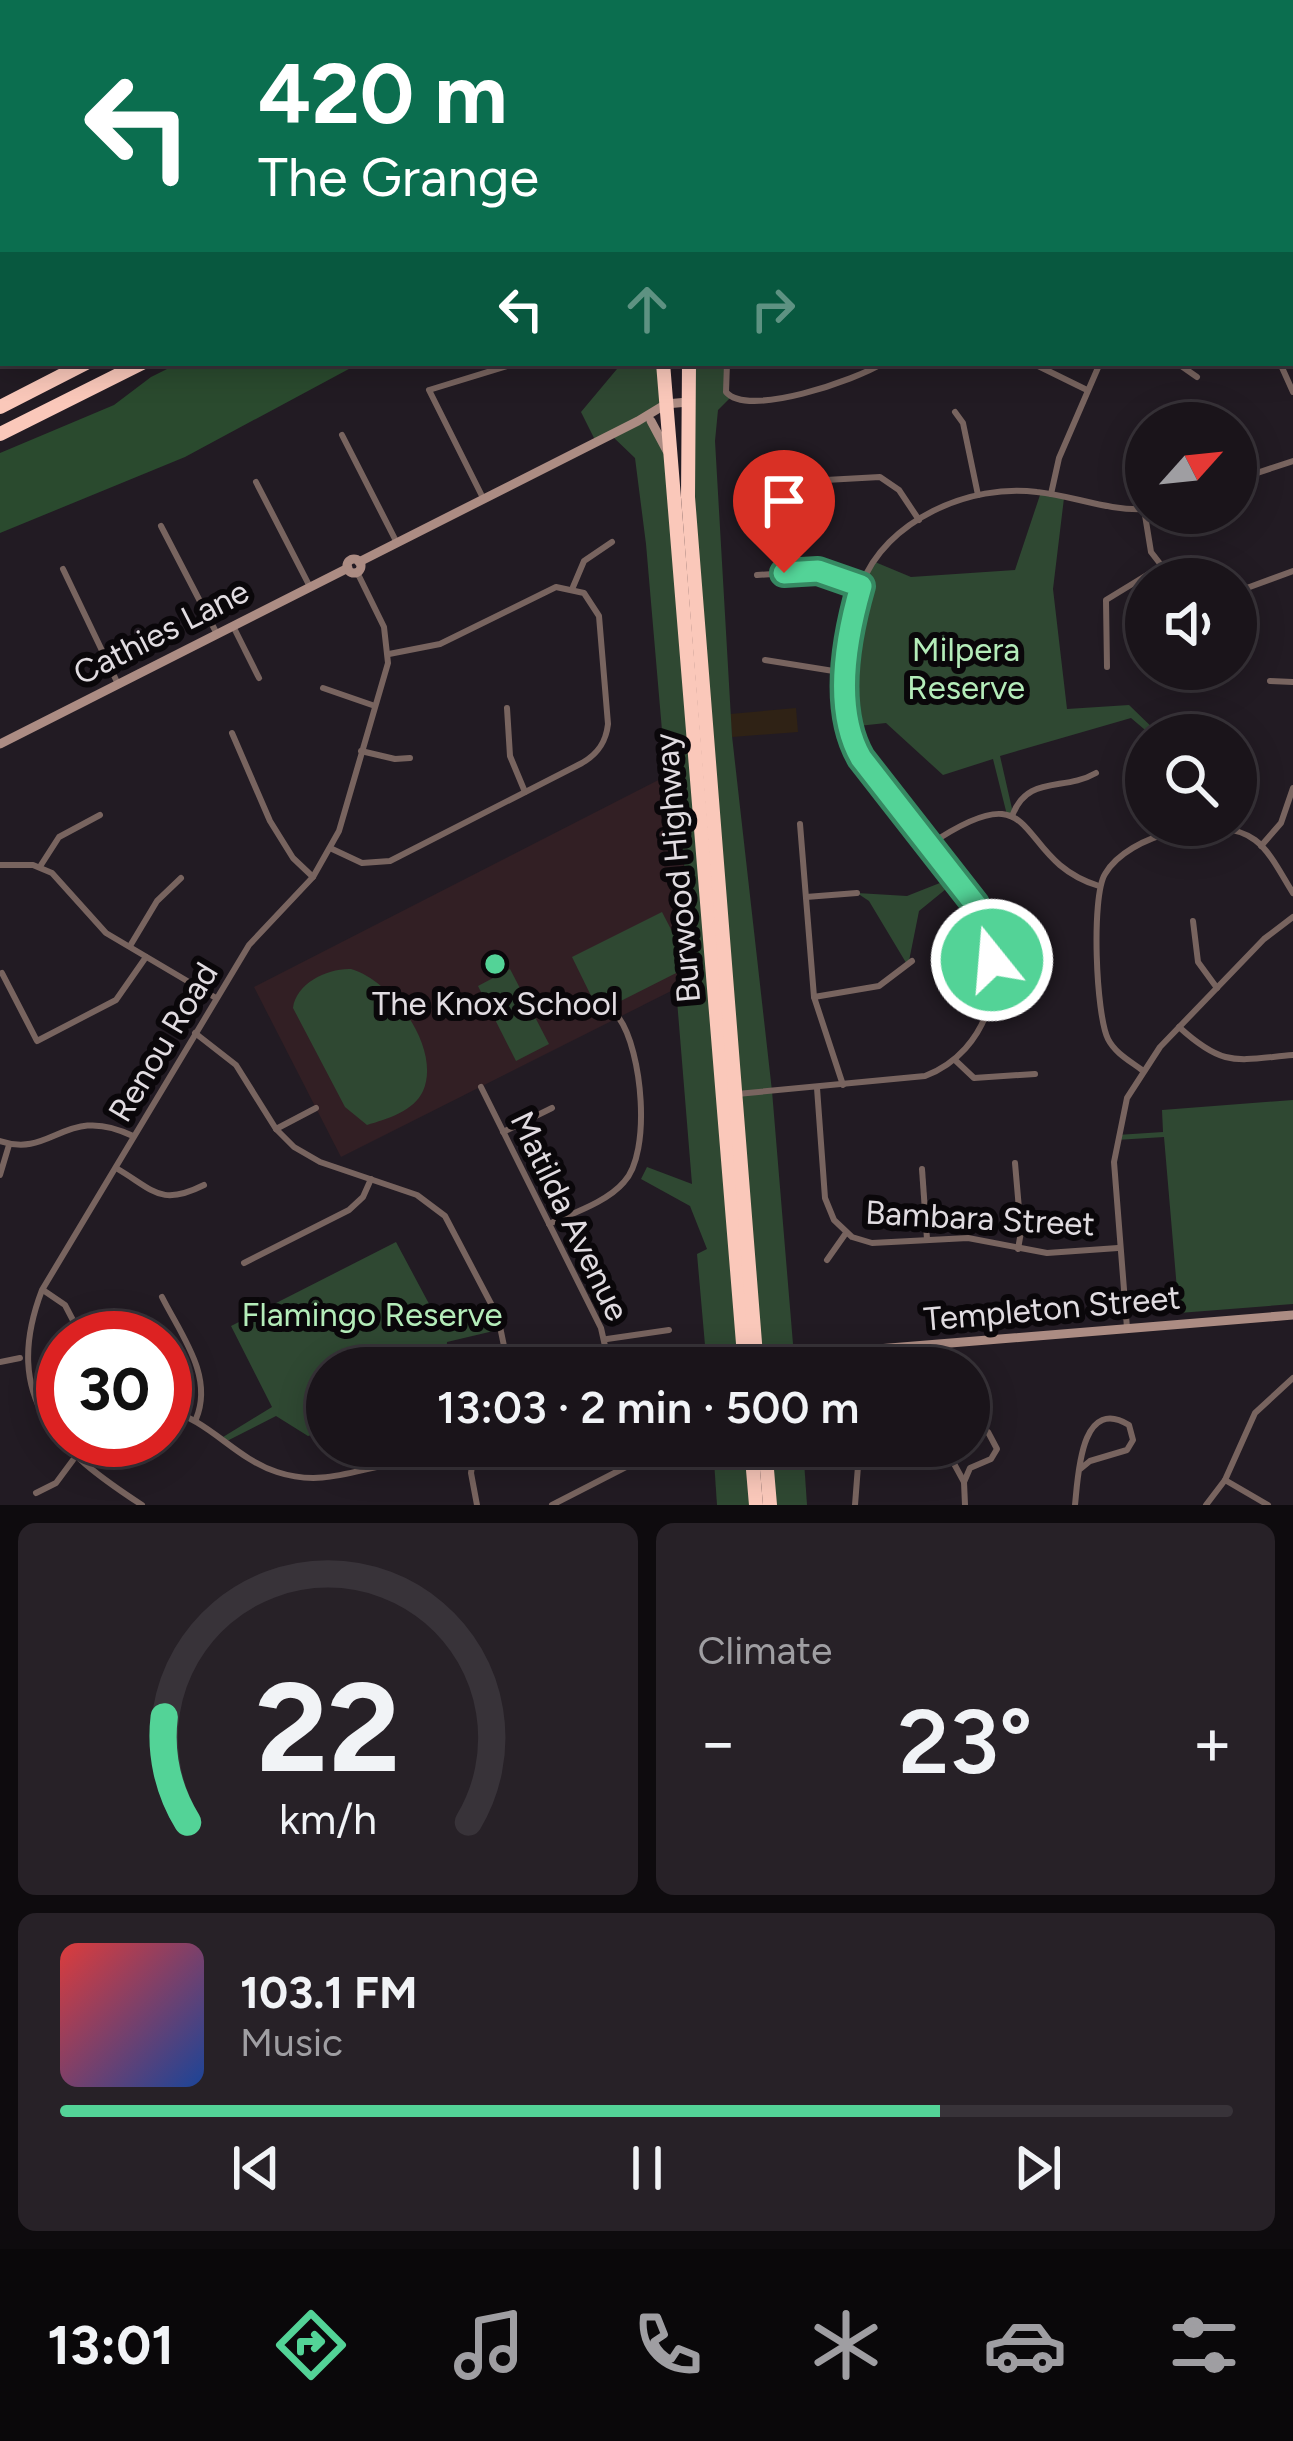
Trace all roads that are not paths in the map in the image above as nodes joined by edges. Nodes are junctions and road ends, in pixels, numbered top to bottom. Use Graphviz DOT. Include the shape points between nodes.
graph roads {
  1 [pos="80,366"];
  2 [pos="136,366"];
  3 [pos="507,366"];
  4 [pos="663,366"];
  5 [pos="689,366"];
  6 [pos="727,366"];
  7 [pos="876,366"];
  8 [pos="1038,366"];
  9 [pos="1099,366"];
  10 [pos="1183,366"];
  11 [pos="1198,376"];
  12 [pos="1087,391"];
  13 [pos="688,402"];
  14 [pos="0,407"];
  15 [pos="956,412"];
  16 [pos="661,413"];
  17 [pos="638,421"];
  18 [pos="0,434"];
  19 [pos="342,436"];
  20 [pos="1293,461"];
  21 [pos="1257,473"];
  22 [pos="256,482"];
  23 [pos="751,484"];
  24 [pos="1051,494"];
  25 [pos="978,495"];
  26 [pos="681,498"];
  27 [pos="484,499"];
  28 [pos="1125,509"];
  29 [pos="919,520"];
  30 [pos="161,526"];
  31 [pos="612,542"];
  32 [pos="397,543"];
  33 [pos="355,568"];
  34 [pos="63,569"];
  35 [pos="1293,571"];
  36 [pos="757,575"];
  37 [pos="1257,584"];
  38 [pos="310,586"];
  39 [pos="861,586"];
  40 [pos="572,587"];
  41 [pos="1125,588"];
  42 [pos="233,626"];
  43 [pos="217,634"];
  44 [pos="389,654"];
  45 [pos="765,660"];
  46 [pos="1107,667"];
  47 [pos="846,673"];
  48 [pos="259,678"];
  49 [pos="1270,681"];
  50 [pos="1293,682"];
  51 [pos="118,684"];
  52 [pos="322,688"];
  53 [pos="375,706"];
  54 [pos="507,708"];
  55 [pos="232,733"];
  56 [pos="0,744"];
  57 [pos="362,751"];
  58 [pos="410,758"];
  59 [pos="1096,773"];
  60 [pos="1293,788"];
  61 [pos="525,792"];
  62 [pos="100,815"];
  63 [pos="1012,816"];
  64 [pos="800,824"];
  65 [pos="929,844"];
  66 [pos="1257,844"];
  67 [pos="1132,846"];
  68 [pos="1261,846"];
  69 [pos="330,848"];
  70 [pos="0,865"];
  71 [pos="40,867"];
  72 [pos="313,877"];
  73 [pos="182,878"];
  74 [pos="1099,886"];
  75 [pos="857,893"];
  76 [pos="1293,893"];
  77 [pos="806,897"];
  78 [pos="1293,916"];
  79 [pos="1193,920"];
  80 [pos="130,946"];
  81 [pos="147,957"];
  82 [pos="912,961"];
  83 [pos="2,974"];
  84 [pos="1217,988"];
  85 [pos="814,997"];
  86 [pos="216,998"];
  87 [pos="619,1018"];
  88 [pos="1179,1027"];
  89 [pos="195,1033"];
  90 [pos="1293,1055"];
  91 [pos="955,1060"];
  92 [pos="1142,1070"];
  93 [pos="1035,1074"];
  94 [pos="842,1085"];
  95 [pos="481,1087"];
  96 [pos="817,1088"];
  97 [pos="737,1094"];
  98 [pos="316,1108"];
  99 [pos="552,1108"];
  100 [pos="276,1129"];
  101 [pos="503,1132"];
  102 [pos="134,1136"];
  103 [pos="5,1143"];
  104 [pos="1015,1163"];
  105 [pos="116,1167"];
  106 [pos="922,1169"];
  107 [pos="0,1175"];
  108 [pos="371,1179"];
  109 [pos="204,1185"];
  110 [pos="549,1224"];
  111 [pos="846,1233"];
  112 [pos="927,1239"];
  113 [pos="1120,1248"];
  114 [pos="1018,1249"];
  115 [pos="826,1260"];
  116 [pos="244,1263"];
  117 [pos="42,1290"];
  118 [pos="162,1297"];
  119 [pos="68,1311"];
  120 [pos="1293,1315"];
  121 [pos="1126,1328"];
  122 [pos="669,1330"];
  123 [pos="605,1339"];
  124 [pos="505,1347"];
  125 [pos="604,1347"];
  126 [pos="743,1347"];
  127 [pos="755,1347"];
  128 [pos="900,1347"];
  129 [pos="20,1358"];
  130 [pos="0,1362"];
  131 [pos="1293,1378"];
  132 [pos="36,1409"];
  133 [pos="192,1418"];
  134 [pos="196,1419"];
  135 [pos="68,1467"];
  136 [pos="84,1467"];
  137 [pos="386,1467"];
  138 [pos="471,1467"];
  139 [pos="627,1467"];
  140 [pos="753,1467"];
  141 [pos="767,1467"];
  142 [pos="858,1467"];
  143 [pos="956,1467"];
  144 [pos="975,1467"];
  145 [pos="1079,1470"];
  146 [pos="1226,1480"];
  147 [pos="964,1483"];
  148 [pos="36,1492"];
  149 [pos="142,1505"];
  150 [pos="477,1505"];
  151 [pos="552,1505"];
  152 [pos="756,1505"];
  153 [pos="770,1505"];
  154 [pos="855,1505"];
  155 [pos="965,1505"];
  156 [pos="1075,1505"];
  157 [pos="1206,1505"];
  158 [pos="1268,1505"];
  1 -- 14 [label="highway"];
  2 -- 18 [label="highway"];
  3 -- 27 [label="street" via="429,390"];
  4 -- 16 [label="highway, Burwood Highway"];
  5 -- 13 [label="highway, Burwood Highway"];
  6 -- 7 [label="street" via="725,392 736,400 823,390"];
  8 -- 12 [label="street"];
  9 -- 12 [label="street"];
  10 -- 11 [label="street"];
  12 -- 24 [label="street"];
  13 -- 16 [label="street, Cathies Lane"];
  13 -- 26 [label="highway, Burwood Highway"];
  15 -- 25 [label="street"];
  16 -- 17 [label="street, Cathies Lane"];
  16 -- 17 [label="street, Cathies Lane"];
  16 -- 26 [label="highway, Burwood Highway"];
  17 -- 27 [label="street, Cathies Lane"];
  19 -- 32 [label="street"];
  20 -- 21 [label="street"];
  22 -- 38 [label="street"];
  23 -- 29 [label="street" via="875,476 896,487"];
  24 -- 25 [label="street"];
  24 -- 28 [label="street"];
  25 -- 29 [label="street"];
  26 -- 97 [label="highway, Burwood Highway"];
  26 -- 126 [label="highway, Burwood Highway"];
  27 -- 32 [label="street, Cathies Lane"];
  29 -- 39 [label="street" via="881,552"];
  30 -- 43 [label="street"];
  31 -- 40 [label="street" via="584,561"];
  32 -- 33 [label="street, Cathies Lane"];
  33 -- 38 [label="street, Cathies Lane"];
  33 -- 44 [label="street"];
  34 -- 51 [label="street"];
  35 -- 37 [label="street"];
  36 -- 39 [label="street" via="818,571"];
  38 -- 42 [label="street, Cathies Lane"];
  39 -- 47 [label="street"];
  40 -- 44 [label="street" via="551,588 434,647"];
  40 -- 61 [label="street" via="599,616 607,731 590,758"];
  41 -- 46 [label="street" via="1106,600"];
  42 -- 43 [label="street, Cathies Lane"];
  42 -- 48 [label="street"];
  43 -- 51 [label="street, Cathies Lane"];
  44 -- 53 [label="street, Renou Road"];
  45 -- 47 [label="street"];
  47 -- 65 [label="street" via="856,748"];
  49 -- 50 [label="street"];
  51 -- 56 [label="street, Cathies Lane"];
  52 -- 53 [label="street"];
  53 -- 57 [label="street, Renou Road"];
  54 -- 61 [label="street" via="510,755"];
  55 -- 72 [label="street" via="274,827"];
  57 -- 58 [label="street"];
  57 -- 69 [label="street, Renou Road"];
  59 -- 63 [label="street" via="1029,791"];
  60 -- 68 [label="street" via="1282,823"];
  61 -- 69 [label="street" via="386,862 357,862"];
  62 -- 71 [label="street" via="58,837"];
  63 -- 65 [label="street" via="976,816"];
  63 -- 74 [label="street" via="1063,869"];
  64 -- 77 [label="street"];
  65 -- 91 [label="street" via="975,904 991,948 988,1014"];
  66 -- 68 [label="street"];
  67 -- 74 [label="street"];
  68 -- 76 [label="street"];
  69 -- 72 [label="street, Renou Road"];
  70 -- 71 [label="street"];
  71 -- 80 [label="street" via="100,928"];
  72 -- 86 [label="street, Renou Road" via="258,933"];
  73 -- 80 [label="street" via="162,893"];
  74 -- 92 [label="street" via="1105,1032"];
  75 -- 77 [label="street"];
  77 -- 85 [label="street"];
  78 -- 84 [label="street"];
  79 -- 84 [label="street" via="1198,962"];
  80 -- 81 [label="street"];
  81 -- 83 [label="street" via="116,1000 37,1041"];
  81 -- 86 [label="street"];
  82 -- 85 [label="street" via="879,986"];
  84 -- 88 [label="street"];
  85 -- 94 [label="street"];
  86 -- 89 [label="street, Renou Road"];
  87 -- 110 [label="street" via="634,1053 636,1163 619,1188"];
  88 -- 90 [label="street" via="1224,1058"];
  88 -- 92 [label="street"];
  89 -- 100 [label="street" via="242,1072"];
  89 -- 102 [label="street, Renou Road"];
  91 -- 93 [label="street" via="977,1078"];
  91 -- 94 [label="street" via="916,1078"];
  92 -- 113 [label="street" via="1115,1143"];
  94 -- 96 [label="street"];
  95 -- 101 [label="street, Matilda Avenue"];
  96 -- 97 [label="street"];
  96 -- 111 [label="street, Bambara Street" via="826,1198"];
  97 -- 127 [label="highway, Burwood Highway"];
  98 -- 100 [label="street"];
  99 -- 101 [label="street"];
  100 -- 108 [label="street" via="313,1159"];
  101 -- 110 [label="street, Matilda Avenue"];
  102 -- 103 [label="street" via="93,1123 38,1142"];
  102 -- 105 [label="street, Renou Road"];
  103 -- 107 [label="street"];
  104 -- 114 [label="street"];
  105 -- 109 [label="street" via="168,1197"];
  105 -- 117 [label="street, Renou Road"];
  106 -- 112 [label="street"];
  108 -- 116 [label="street" via="349,1210"];
  108 -- 124 [label="street" via="417,1195 449,1221"];
  110 -- 123 [label="street, Matilda Avenue"];
  111 -- 112 [label="street, Bambara Street" via="872,1243"];
  111 -- 115 [label="street"];
  112 -- 114 [label="street, Bambara Street"];
  113 -- 114 [label="street, Bambara Street"];
  113 -- 121 [label="street"];
  117 -- 119 [label="street"];
  117 -- 129 [label="street, Renou Road"];
  118 -- 134 [label="street" via="201,1377"];
  120 -- 121 [label="street, Templeton Street"];
  121 -- 128 [label="street, Templeton Street"];
  122 -- 123 [label="street"];
  123 -- 125 [label="street, Matilda Avenue"];
  129 -- 130 [label="street"];
  129 -- 132 [label="street"];
  131 -- 146 [label="street" via="1255,1413"];
  133 -- 134 [label="street"];
  134 -- 137 [label="street" via="257,1465 300,1478"];
  135 -- 148 [label="street"];
  136 -- 149 [label="street"];
  138 -- 150 [label="street"];
  139 -- 151 [label="street"];
  140 -- 152 [label="highway"];
  141 -- 153 [label="highway"];
  142 -- 154 [label="street"];
  143 -- 147 [label="street"];
  144 -- 147 [label="street"];
  145 -- 145 [label="street" via="1094,1428 1112,1419 1129,1425 1127,1450"];
  145 -- 156 [label="street"];
  146 -- 157 [label="street"];
  146 -- 158 [label="street"];
  147 -- 155 [label="street"];
}
